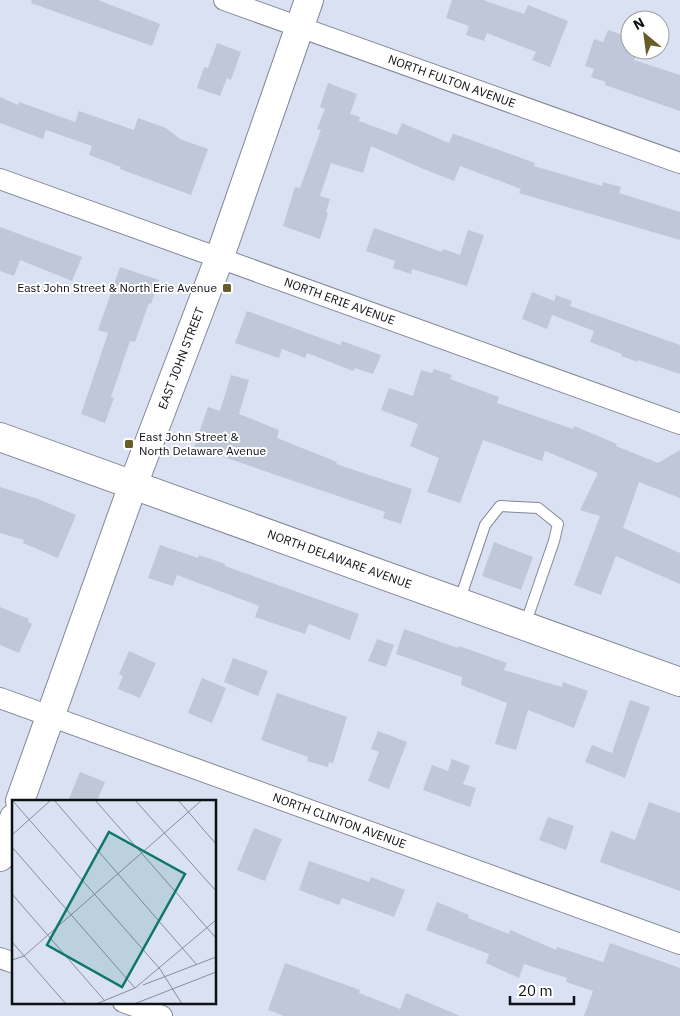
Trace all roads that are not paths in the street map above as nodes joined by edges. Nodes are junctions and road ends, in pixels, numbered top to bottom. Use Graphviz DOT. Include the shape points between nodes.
graph roads {
  1 [pos="224,0"];
  2 [pos="308,0"];
  3 [pos="299,27"];
  4 [pos="680,163"];
  5 [pos="0,179"];
  6 [pos="219,259"];
  7 [pos="680,424"];
  8 [pos="0,437"];
  9 [pos="133,485"];
  10 [pos="459,602"];
  11 [pos="525,626"];
  12 [pos="680,682"];
  13 [pos="0,698"];
  14 [pos="50,716"];
  15 [pos="20,800"];
  16 [pos="12,824"];
  17 [pos="0,857"];
  18 [pos="680,944"];
  19 [pos="0,958"];
  20 [pos="12,962"];
  21 [pos="129,1004"];
  22 [pos="162,1016"];
  1 -- 3 [label="street, NORTH FULTON AVENUE"];
  2 -- 3 [label="street, EAST JOHN STREET"];
  3 -- 4 [label="street, NORTH FULTON AVENUE"];
  3 -- 6 [label="street, EAST JOHN STREET"];
  5 -- 6 [label="street, NORTH ERIE AVENUE"];
  6 -- 7 [label="street, NORTH ERIE AVENUE"];
  6 -- 9 [label="street, EAST JOHN STREET"];
  8 -- 9 [label="street, NORTH DELAWARE AVENUE"];
  9 -- 10 [label="street, NORTH DELAWARE AVENUE"];
  9 -- 14 [label="street, EAST JOHN STREET"];
  10 -- 11 [label="street, NORTH DELAWARE AVENUE"];
  10 -- 11 [label="lane" via="485,525 500,506 538,508 558,524"];
  11 -- 12 [label="street, NORTH DELAWARE AVENUE"];
  13 -- 14 [label="street, NORTH CLINTON AVENUE"];
  14 -- 15 [label="street, EAST JOHN STREET"];
  14 -- 18 [label="street, NORTH CLINTON AVENUE"];
  16 -- 17 [label="street"];
  19 -- 20 [label="street"];
  21 -- 22 [label="street"];
}
